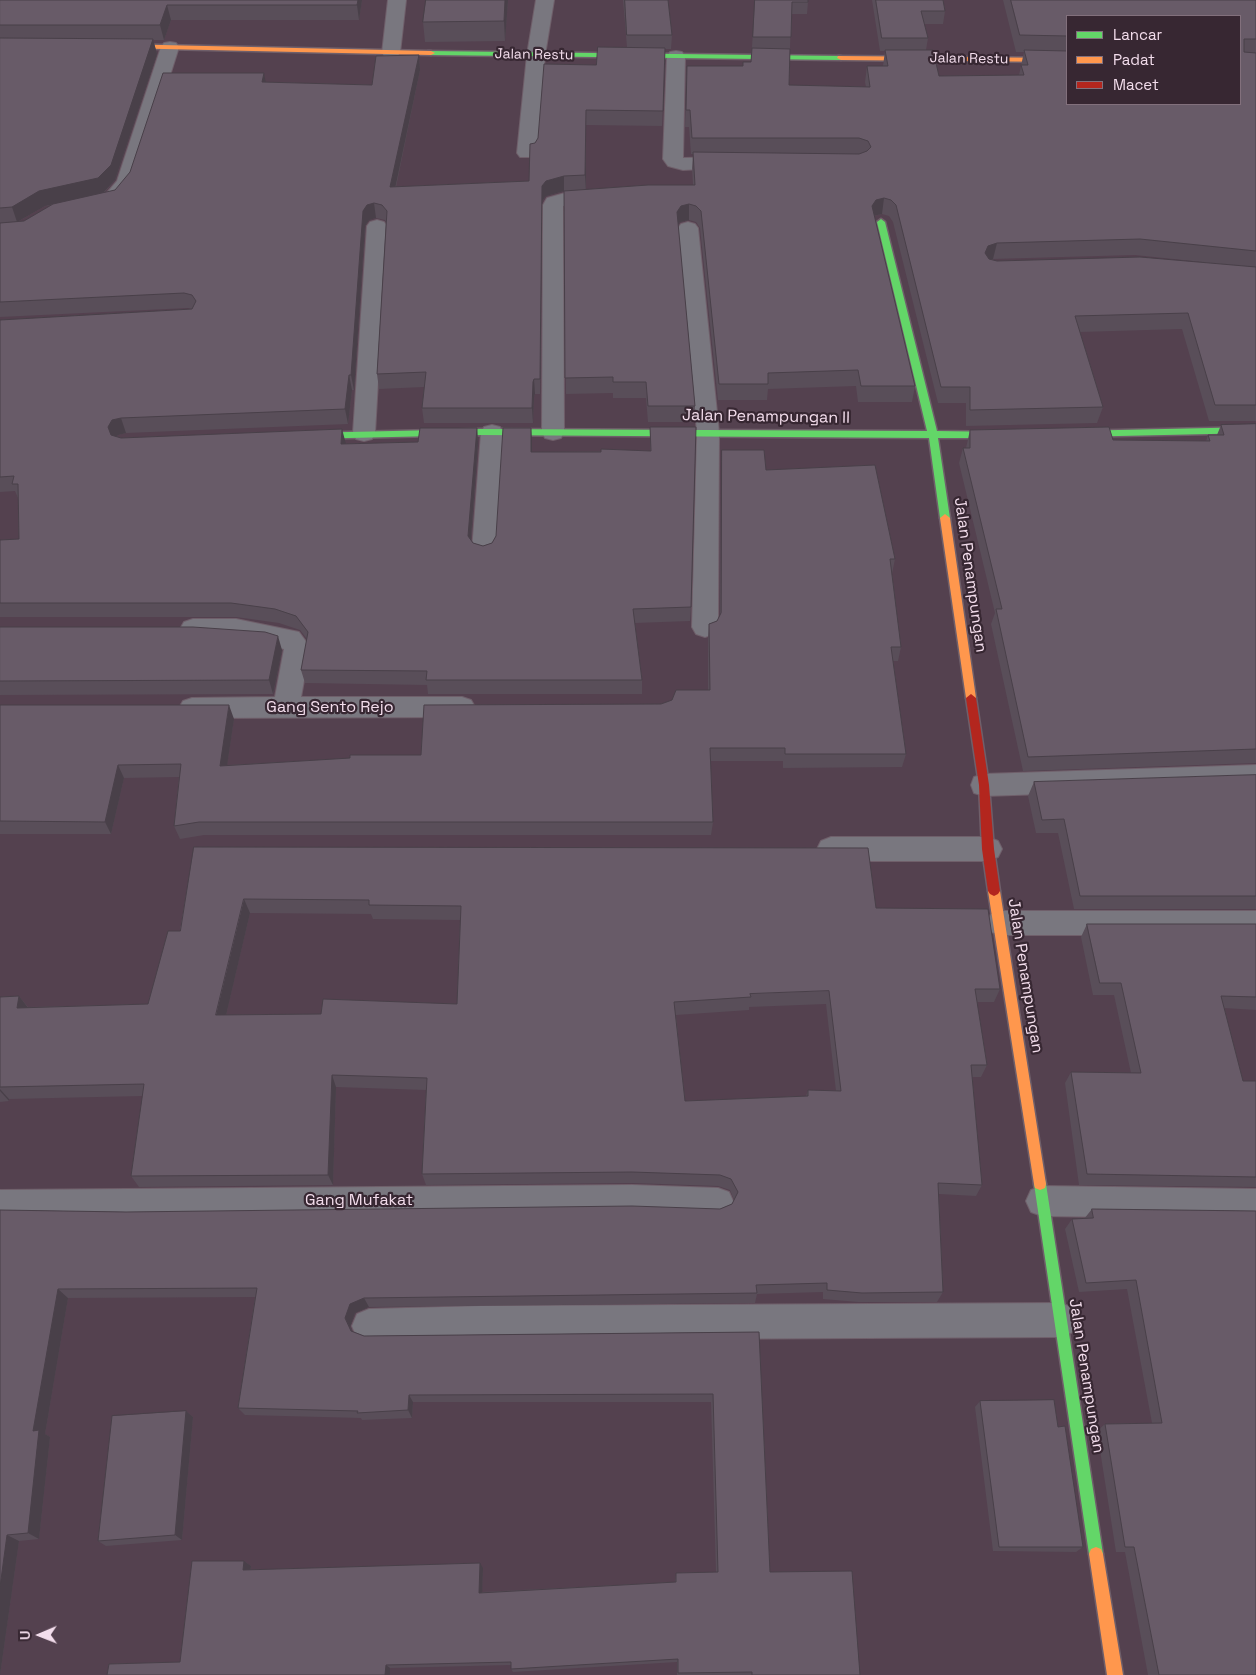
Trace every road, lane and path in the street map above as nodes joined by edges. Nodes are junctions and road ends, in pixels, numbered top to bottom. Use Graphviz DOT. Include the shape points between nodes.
graph roads {
  1 [pos="397,0"];
  2 [pos="545,0"];
  3 [pos="103,46"];
  4 [pos="170,48"];
  5 [pos="391,53"];
  6 [pos="536,55"];
  7 [pos="676,56"];
  8 [pos="1066,60"];
  9 [pos="527,153"];
  10 [pos="750,163"];
  11 [pos="620,198"];
  12 [pos="88,205"];
  13 [pos="881,222"];
  14 [pos="377,226"];
  15 [pos="688,228"];
  16 [pos="1256,430"];
  17 [pos="553,432"];
  18 [pos="708,432"];
  19 [pos="364,433"];
  20 [pos="492,433"];
  21 [pos="1060,434"];
  22 [pos="1021,435"];
  23 [pos="295,436"];
  24 [pos="933,436"];
  25 [pos="484,550"];
  26 [pos="705,627"];
  27 [pos="170,629"];
  28 [pos="483,707"];
  29 [pos="164,708"];
  30 [pos="286,708"];
  31 [pos="1256,776"];
  32 [pos="984,785"];
  33 [pos="811,849"];
  34 [pos="988,849"];
  35 [pos="1001,923"];
  36 [pos="1256,924"];
  37 [pos="1042,1201"];
  38 [pos="718,1203"];
  39 [pos="1256,1204"];
  40 [pos="0,1205"];
  41 [pos="1061,1320"];
  42 [pos="369,1326"];
  43 [pos="1115,1675"];
  1 -- 5 [label="street"];
  2 -- 6 [label="street"];
  3 -- 4 [label="street, Jalan Restu"];
  4 -- 5 [label="street, Jalan Restu"];
  4 -- 12 [label="street" via="126,183 111,200"];
  5 -- 6 [label="street, Jalan Restu"];
  6 -- 7 [label="street, Jalan Restu"];
  6 -- 9 [label="street"];
  7 -- 8 [label="street, Jalan Restu"];
  7 -- 10 [label="street" via="675,162"];
  11 -- 17 [label="street" via="565,199 553,205"];
  13 -- 24 [label="street, Jalan Penampungan"];
  14 -- 19 [label="street"];
  15 -- 18 [label="street"];
  16 -- 21 [label="street"];
  17 -- 18 [label="street, Jalan Penampungan II"];
  17 -- 20 [label="street, Jalan Penampungan II"];
  18 -- 24 [label="street, Jalan Penampungan II"];
  18 -- 26 [label="street"];
  19 -- 20 [label="street, Jalan Penampungan II"];
  19 -- 23 [label="street, Jalan Penampungan II"];
  20 -- 25 [label="street"];
  22 -- 24 [label="street, Jalan Penampungan II"];
  24 -- 32 [label="street, Jalan Penampungan"];
  27 -- 30 [label="street" via="236,630 290,639 297,647"];
  28 -- 30 [label="street, Gang Sento Rejo"];
  29 -- 30 [label="street, Gang Sento Rejo"];
  31 -- 32 [label="street"];
  32 -- 34 [label="street, Jalan Penampungan"];
  33 -- 34 [label="street"];
  34 -- 35 [label="street, Jalan Penampungan"];
  35 -- 36 [label="street"];
  35 -- 37 [label="street, Jalan Penampungan"];
  37 -- 39 [label="street"];
  37 -- 41 [label="street, Jalan Penampungan"];
  38 -- 40 [label="street, Gang Mufakat" via="592,1200"];
  41 -- 42 [label="street"];
  41 -- 43 [label="street, Jalan Penampungan"];
}
